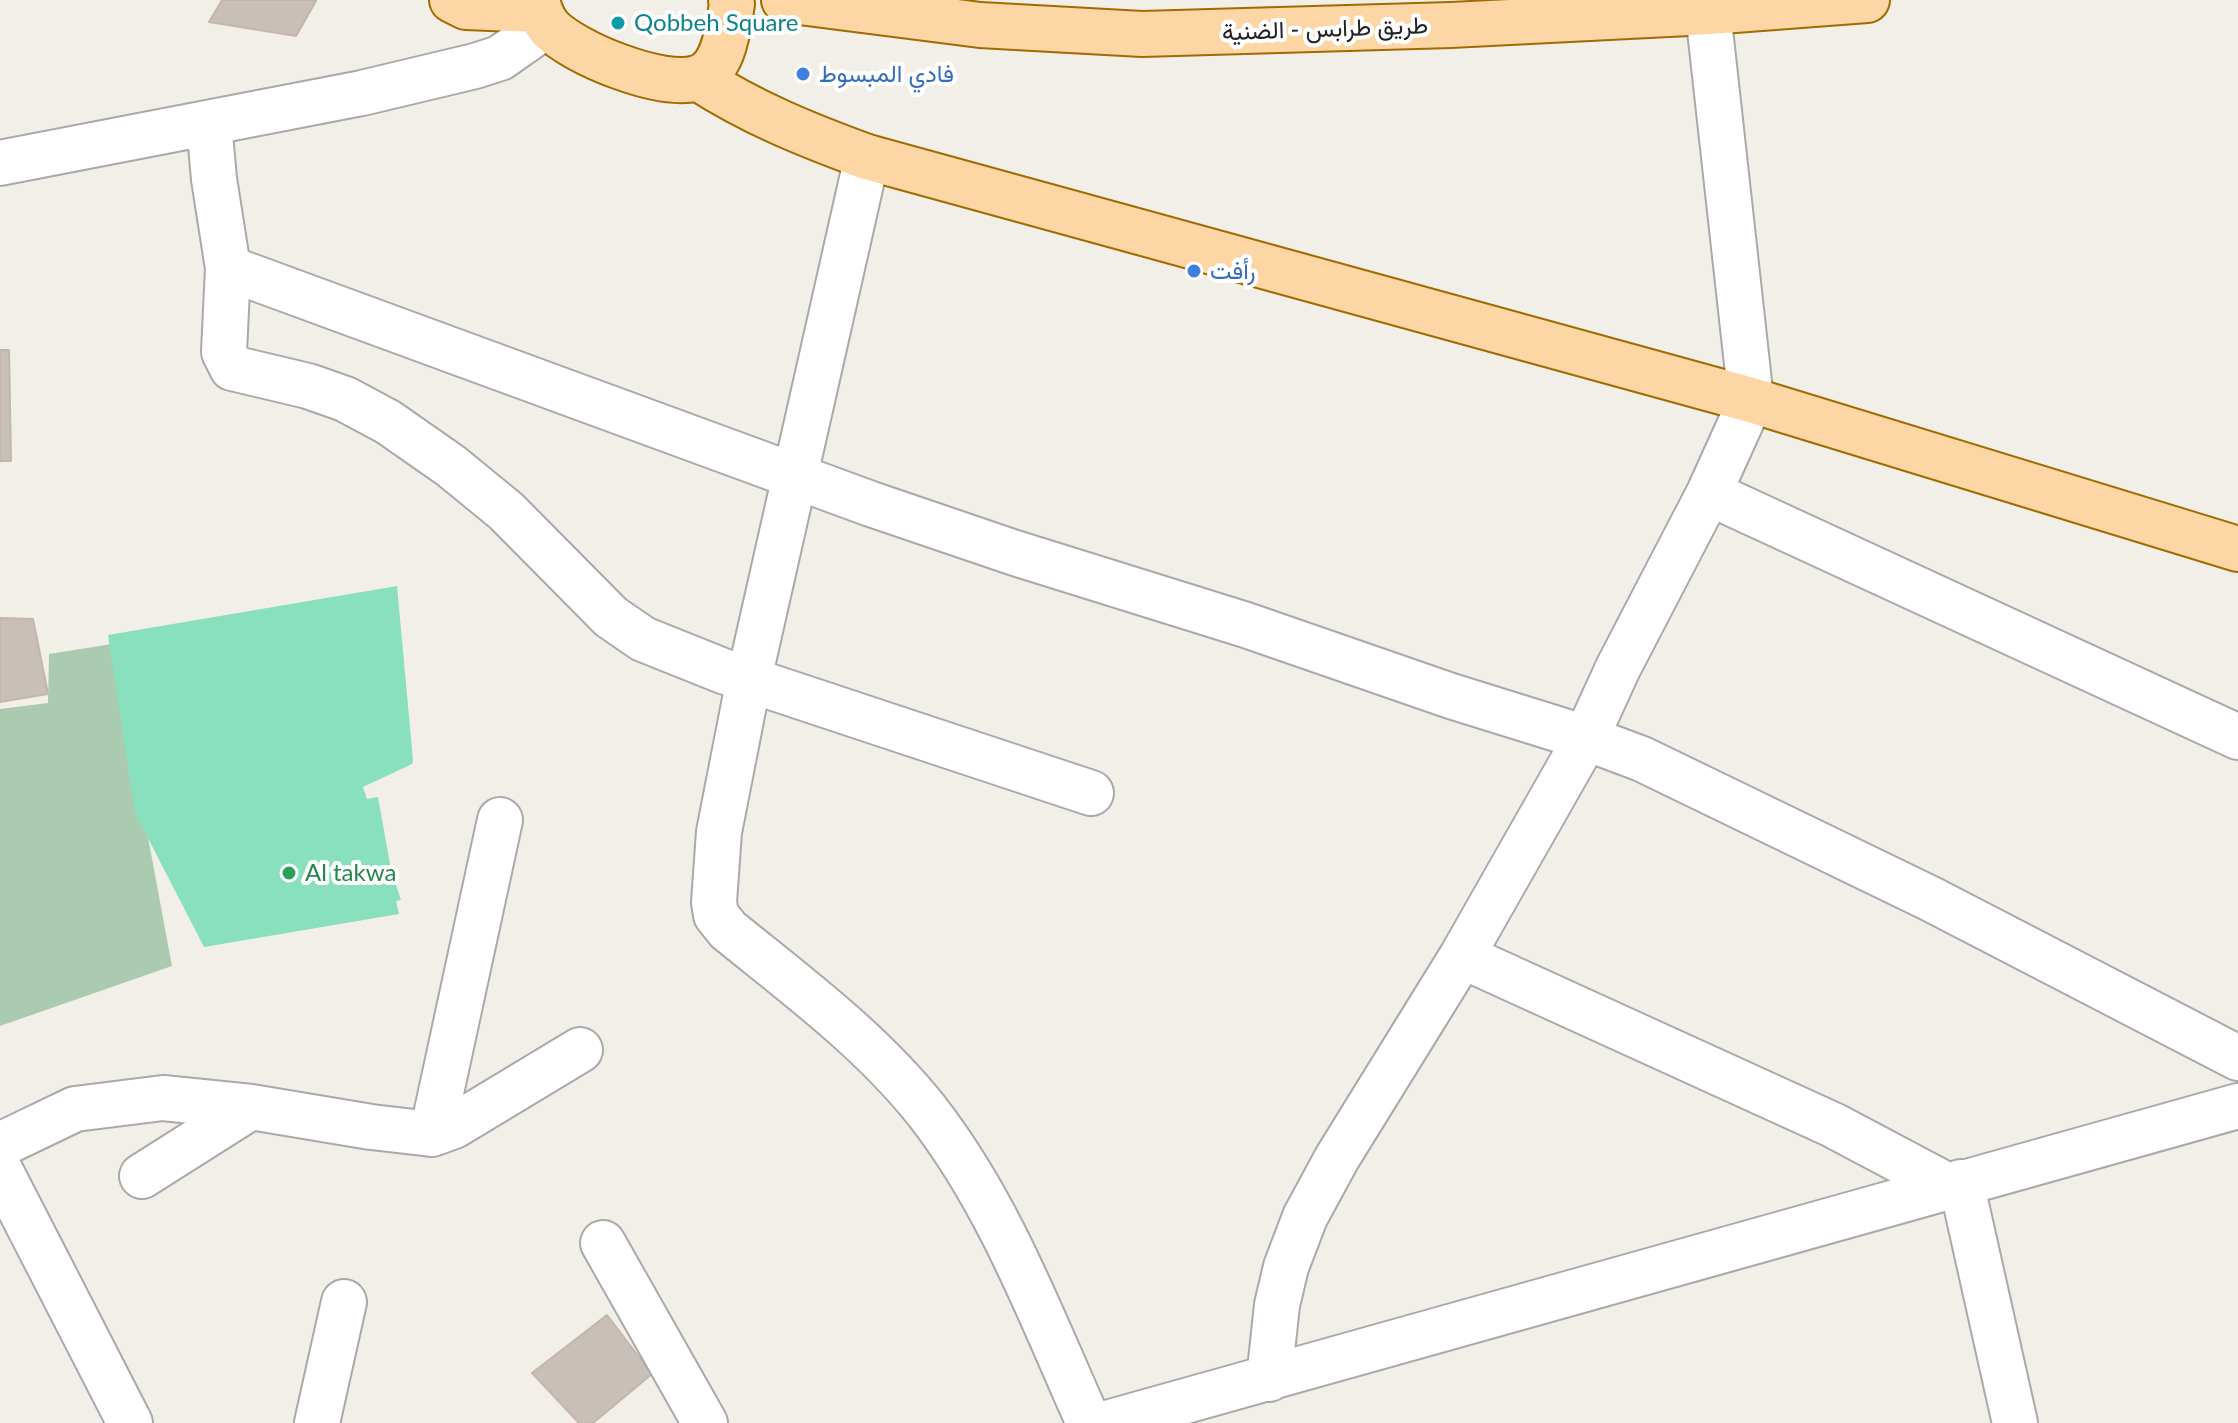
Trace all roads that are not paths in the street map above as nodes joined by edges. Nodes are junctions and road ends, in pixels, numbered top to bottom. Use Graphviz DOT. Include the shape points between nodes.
graph roads {
  1 [pos="452,0"];
  2 [pos="731,0"];
  3 [pos="784,0"];
  4 [pos="1867,0"];
  5 [pos="1693,8"];
  6 [pos="541,12"];
  7 [pos="1450,12"];
  8 [pos="698,78"];
  9 [pos="209,123"];
  10 [pos="867,157"];
  11 [pos="0,163"];
  12 [pos="228,268"];
  13 [pos="1751,400"];
  14 [pos="795,474"];
  15 [pos="1709,493"];
  16 [pos="2238,549"];
  17 [pos="749,679"];
  18 [pos="2238,737"];
  19 [pos="1586,738"];
  20 [pos="1091,793"];
  21 [pos="500,820"];
  22 [pos="1462,956"];
  23 [pos="580,1050"];
  24 [pos="2238,1058"];
  25 [pos="2238,1106"];
  26 [pos="251,1107"];
  27 [pos="432,1134"];
  28 [pos="0,1145"];
  29 [pos="0,1170"];
  30 [pos="142,1176"];
  31 [pos="1955,1184"];
  32 [pos="603,1243"];
  33 [pos="344,1302"];
  34 [pos="1269,1379"];
  35 [pos="130,1423"];
  36 [pos="317,1423"];
  37 [pos="705,1423"];
  38 [pos="1089,1423"];
  39 [pos="1107,1423"];
  40 [pos="2015,1423"];
  1 -- 6 [label="main road" via="466,7"];
  2 -- 8 [label="main road" via="722,52"];
  3 -- 7 [label="main road, طريق طرابس - الضنية" via="980,25 1142,34"];
  4 -- 5 [label="main road, طريق طرابس - الضنية"];
  5 -- 7 [label="main road, طريق طرابس - الضنية"];
  5 -- 13 [label="street"];
  6 -- 8 [label="main road" via="561,38 610,64 645,75"];
  6 -- 9 [label="street" via="500,58 362,93"];
  8 -- 10 [label="main road" via="791,130"];
  9 -- 11 [label="street"];
  9 -- 12 [label="street"];
  10 -- 13 [label="main road"];
  10 -- 14 [label="street"];
  12 -- 14 [label="street"];
  12 -- 17 [label="street" via="224,352 232,368 308,386 388,422 506,511 643,639"];
  13 -- 15 [label="street"];
  13 -- 16 [label="main road"];
  14 -- 17 [label="street"];
  14 -- 19 [label="street" via="1015,553"];
  15 -- 18 [label="street"];
  15 -- 19 [label="street"];
  17 -- 20 [label="street"];
  17 -- 38 [label="street" via="719,832 716,915 855,1033 926,1110 1006,1239"];
  19 -- 22 [label="street"];
  19 -- 24 [label="street" via="1642,759 1917,892"];
  21 -- 27 [label="street"];
  22 -- 31 [label="street"];
  22 -- 34 [label="street" via="1305,1217 1277,1305"];
  23 -- 27 [label="street"];
  25 -- 31 [label="street"];
  26 -- 27 [label="street"];
  26 -- 28 [label="street" via="163,1098 75,1109"];
  26 -- 30 [label="street"];
  29 -- 35 [label="street"];
  31 -- 34 [label="street"];
  31 -- 40 [label="street"];
  32 -- 37 [label="street"];
  33 -- 36 [label="street"];
  34 -- 39 [label="street"];
}
